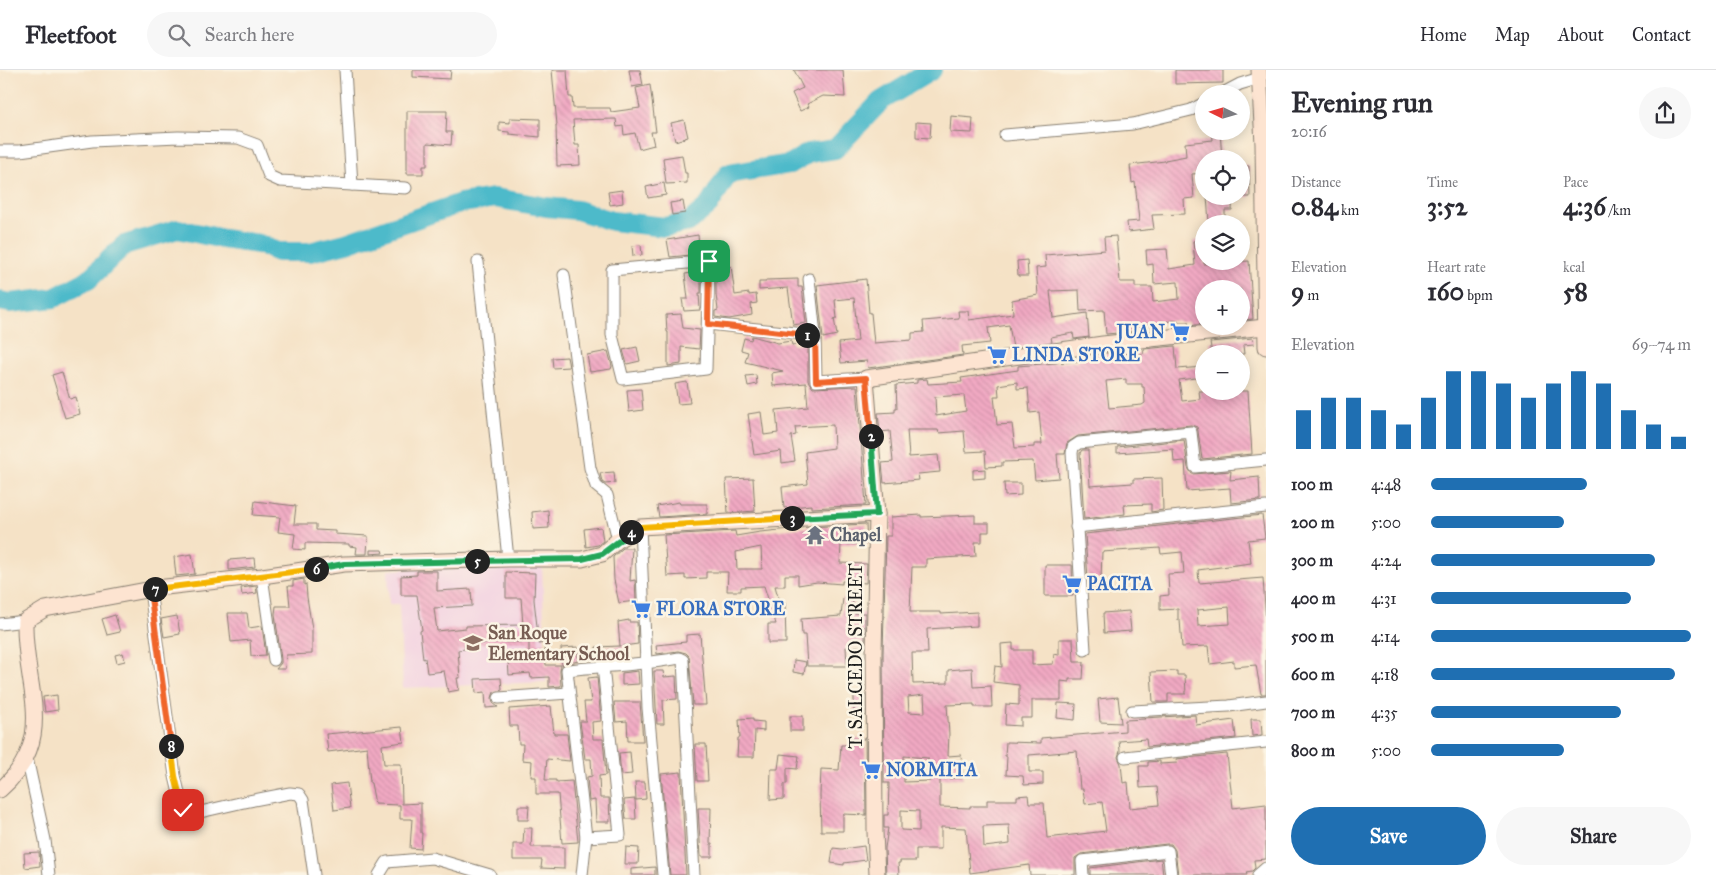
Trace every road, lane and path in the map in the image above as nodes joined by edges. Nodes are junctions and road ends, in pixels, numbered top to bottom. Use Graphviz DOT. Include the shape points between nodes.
graph roads {
  1 [pos="345,70"];
  2 [pos="1259,74"];
  3 [pos="1238,85"];
  4 [pos="1195,108"];
  5 [pos="1005,135"];
  6 [pos="0,151"];
  7 [pos="352,185"];
  8 [pos="406,188"];
  9 [pos="478,262"];
  10 [pos="564,275"];
  11 [pos="809,279"];
  12 [pos="708,324"];
  13 [pos="1265,327"];
  14 [pos="815,335"];
  15 [pos="1266,347"];
  16 [pos="866,378"];
  17 [pos="1266,460"];
  18 [pos="1266,507"];
  19 [pos="877,514"];
  20 [pos="640,527"];
  21 [pos="1076,527"];
  22 [pos="618,540"];
  23 [pos="508,559"];
  24 [pos="262,576"];
  25 [pos="150,590"];
  26 [pos="25,621"];
  27 [pos="0,624"];
  28 [pos="1085,650"];
  29 [pos="274,660"];
  30 [pos="647,664"];
  31 [pos="603,666"];
  32 [pos="569,693"];
  33 [pos="499,698"];
  34 [pos="1266,701"];
  35 [pos="1132,711"];
  36 [pos="1266,742"];
  37 [pos="1125,757"];
  38 [pos="27,758"];
  39 [pos="0,790"];
  40 [pos="586,837"];
  41 [pos="1266,868"];
  42 [pos="49,875"];
  43 [pos="314,875"];
  44 [pos="379,875"];
  45 [pos="490,875"];
  46 [pos="582,875"];
  47 [pos="662,875"];
  48 [pos="694,875"];
  49 [pos="877,875"];
  50 [pos="1083,875"];
  51 [pos="1171,875"];
  52 [pos="1258,875"];
  1 -- 7 [label="street"];
  2 -- 3 [label="street"];
  2 -- 13 [label="street"];
  4 -- 5 [label="street" via="1133,124"];
  6 -- 7 [label="street" via="92,141 238,138 257,145 269,176 280,181"];
  7 -- 8 [label="street"];
  9 -- 23 [label="street"];
  10 -- 22 [label="street" via="590,468 596,486 607,495"];
  11 -- 14 [label="street"];
  12 -- 12 [label="street" via="709,261 612,270 612,335 623,379 706,369"];
  12 -- 14 [label="street"];
  13 -- 15 [label="street"];
  13 -- 16 [label="street" via="1103,344"];
  14 -- 16 [label="street" via="816,381"];
  16 -- 19 [label="street, T. SALCEDO STREET"];
  17 -- 21 [label="street" via="1195,467 1191,432 1079,443 1073,447 1072,453"];
  18 -- 21 [label="street"];
  19 -- 20 [label="street"];
  19 -- 49 [label="street, T. SALCEDO STREET" via="874,673"];
  20 -- 22 [label="street"];
  20 -- 30 [label="street"];
  21 -- 28 [label="street"];
  22 -- 23 [label="street" via="602,554 582,559"];
  23 -- 24 [label="street" via="344,564"];
  24 -- 25 [label="street"];
  24 -- 29 [label="street"];
  25 -- 26 [label="street" via="45,609"];
  25 -- 43 [label="street" via="175,776 183,810 188,814 196,813 290,793 299,794 303,800"];
  26 -- 27 [label="street"];
  26 -- 38 [label="street" via="24,640 35,734"];
  30 -- 31 [label="street"];
  30 -- 47 [label="street"];
  30 -- 48 [label="street" via="683,660"];
  31 -- 32 [label="street" via="566,670"];
  31 -- 40 [label="street" via="620,836"];
  32 -- 33 [label="street"];
  32 -- 40 [label="street"];
  34 -- 35 [label="street"];
  36 -- 37 [label="street"];
  38 -- 39 [label="street" via="11,781"];
  38 -- 42 [label="street" via="45,840"];
  40 -- 46 [label="street"];
  41 -- 52 [label="street"];
  44 -- 45 [label="street" via="387,862 432,858"];
  50 -- 51 [label="street" via="1082,861 1168,851"];
}
